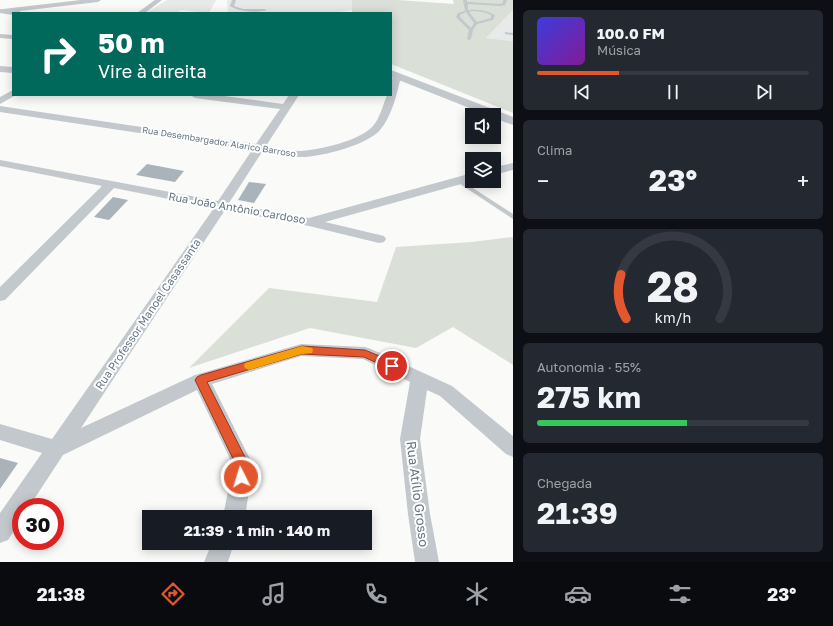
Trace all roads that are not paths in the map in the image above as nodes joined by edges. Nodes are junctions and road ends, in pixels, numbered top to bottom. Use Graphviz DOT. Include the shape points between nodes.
graph roads {
  1 [pos="98,0"];
  2 [pos="160,0"];
  3 [pos="234,0"];
  4 [pos="505,0"];
  5 [pos="466,1"];
  6 [pos="265,10"];
  7 [pos="1,11"];
  8 [pos="467,11"];
  9 [pos="12,12"];
  10 [pos="142,12"];
  11 [pos="476,23"];
  12 [pos="471,30"];
  13 [pos="506,33"];
  14 [pos="513,34"];
  15 [pos="0,36"];
  16 [pos="12,38"];
  17 [pos="469,39"];
  18 [pos="0,69"];
  19 [pos="12,70"];
  20 [pos="394,74"];
  21 [pos="392,93"];
  22 [pos="12,94"];
  23 [pos="211,96"];
  24 [pos="391,96"];
  25 [pos="0,101"];
  26 [pos="290,101"];
  27 [pos="0,109"];
  28 [pos="513,121"];
  29 [pos="258,148"];
  30 [pos="6,164"];
  31 [pos="513,166"];
  32 [pos="501,169"];
  33 [pos="0,174"];
  34 [pos="465,179"];
  35 [pos="459,181"];
  36 [pos="110,185"];
  37 [pos="221,206"];
  38 [pos="513,217"];
  39 [pos="309,222"];
  40 [pos="380,239"];
  41 [pos="0,296"];
  42 [pos="420,379"];
  43 [pos="201,380"];
  44 [pos="0,432"];
  45 [pos="513,448"];
  46 [pos="56,449"];
  47 [pos="235,510"];
  48 [pos="0,532"];
  49 [pos="220,550"];
  50 [pos="216,562"];
  51 [pos="427,562"];
  1 -- 7 [label="street"];
  2 -- 10 [label="street"];
  3 -- 6 [label="lane" via="234,8"];
  4 -- 5 [label="lane" via="504,4 500,5"];
  5 -- 8 [label="lane"];
  7 -- 9 [label="street"];
  8 -- 11 [label="lane"];
  8 -- 11 [label="lane" via="493,15 492,19"];
  8 -- 12 [label="lane" via="458,17"];
  11 -- 12 [label="lane"];
  12 -- 17 [label="lane"];
  13 -- 14 [label="lane"];
  15 -- 16 [label="street"];
  18 -- 19 [label="street"];
  20 -- 21 [label="street, Rua Desembargador Alarico Barroso"];
  20 -- 28 [label="street"];
  22 -- 25 [label="street"];
  23 -- 26 [label="street"];
  24 -- 29 [label="street, Rua Desembargador Alarico Barroso" via="376,129 356,141 300,154"];
  26 -- 29 [label="street, Rua Professor Manoel Casassanta"];
  27 -- 29 [label="street, Rua Desembargador Alarico Barroso"];
  29 -- 37 [label="street, Rua Professor Manoel Casassanta"];
  30 -- 33 [label="street"];
  30 -- 36 [label="street, Rua João Antônio Cardoso"];
  31 -- 32 [label="street"];
  34 -- 35 [label="street, Rua João Antônio Cardoso"];
  35 -- 38 [label="lane"];
  35 -- 39 [label="street, Rua João Antônio Cardoso"];
  36 -- 37 [label="street, Rua João Antônio Cardoso"];
  36 -- 41 [label="street"];
  37 -- 39 [label="street, Rua João Antônio Cardoso"];
  37 -- 46 [label="street, Rua Professor Manoel Casassanta"];
  39 -- 40 [label="street"];
  42 -- 43 [label="street" via="365,353 302,350"];
  42 -- 45 [label="street" via="446,391"];
  42 -- 51 [label="street, Rua Atílio Grosso" via="410,439"];
  43 -- 46 [label="street"];
  43 -- 47 [label="street" via="243,465"];
  44 -- 46 [label="street"];
  46 -- 48 [label="street, Rua Professor Manoel Casassanta"];
  49 -- 50 [label="street"];
}
